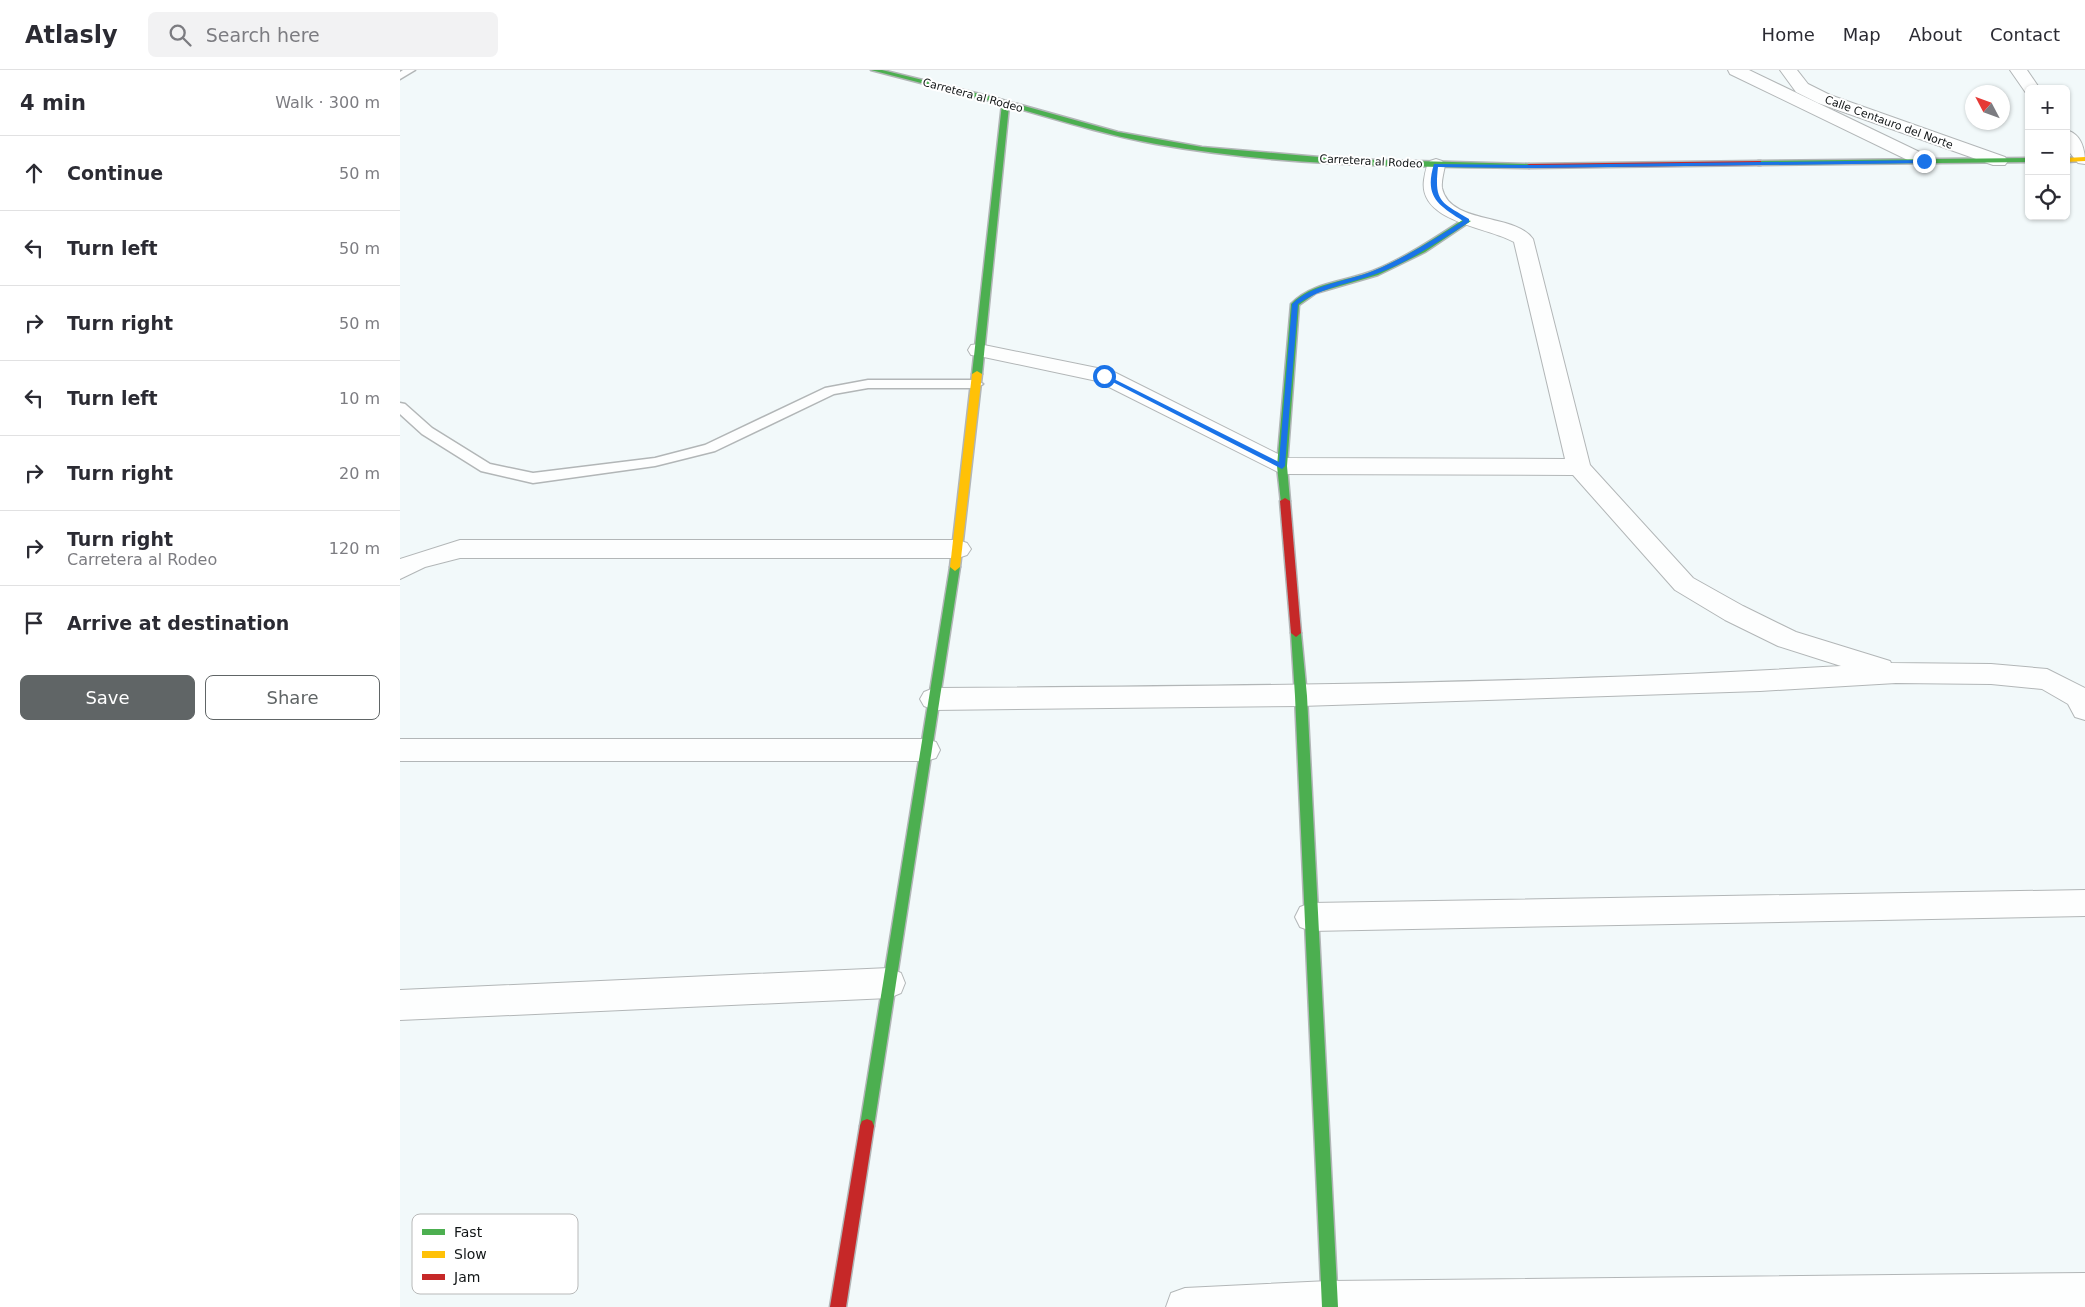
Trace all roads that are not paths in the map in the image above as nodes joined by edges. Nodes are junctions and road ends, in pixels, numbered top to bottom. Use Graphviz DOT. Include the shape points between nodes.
graph roads {
  1 [pos="410,70"];
  2 [pos="874,70"];
  3 [pos="1736,70"];
  4 [pos="1788,70"];
  5 [pos="2018,70"];
  6 [pos="400,76"];
  7 [pos="2029,85"];
  8 [pos="1006,103"];
  9 [pos="2070,144"];
  10 [pos="2078,159"];
  11 [pos="2025,160"];
  12 [pos="1924,161"];
  13 [pos="1998,161"];
  14 [pos="1436,165"];
  15 [pos="1467,220"];
  16 [pos="979,350"];
  17 [pos="976,384"];
  18 [pos="400,407"];
  19 [pos="1282,466"];
  20 [pos="1579,467"];
  21 [pos="958,550"];
  22 [pos="400,570"];
  23 [pos="1896,673"];
  24 [pos="1300,696"];
  25 [pos="934,699"];
  26 [pos="2085,709"];
  27 [pos="400,750"];
  28 [pos="926,750"];
  29 [pos="2085,903"];
  30 [pos="1311,916"];
  31 [pos="889,983"];
  32 [pos="400,1005"];
  33 [pos="2085,1292"];
  34 [pos="1330,1304"];
  35 [pos="838,1307"];
  36 [pos="1185,1307"];
  1 -- 6 [label="lane"];
  2 -- 8 [label="street, Carretera al Rodeo"];
  3 -- 12 [label="street"];
  4 -- 13 [label="street, Calle Centauro del Norte" via="1802,88 1824,100"];
  5 -- 7 [label="street"];
  8 -- 14 [label="street, Carretera al Rodeo" via="1092,129 1157,142 1257,155"];
  8 -- 16 [label="street"];
  9 -- 10 [label="street"];
  11 -- 13 [label="street, Carretera al Rodeo"];
  12 -- 13 [label="street, Carretera al Rodeo"];
  12 -- 14 [label="street, Carretera al Rodeo"];
  14 -- 15 [label="street" via="1433,188 1440,203"];
  15 -- 19 [label="street" via="1422,250 1375,272 1313,291 1295,304"];
  15 -- 20 [label="street" via="1513,232 1523,239"];
  16 -- 17 [label="street"];
  16 -- 19 [label="street" via="1104,376"];
  17 -- 18 [label="lane" via="868,384 830,391 710,448 655,462 534,478 486,468 427,431"];
  17 -- 21 [label="street"];
  19 -- 20 [label="street"];
  19 -- 24 [label="street"];
  20 -- 23 [label="street" via="1684,584 1787,639"];
  21 -- 22 [label="street" via="460,549 416,561"];
  21 -- 25 [label="street"];
  23 -- 24 [label="street" via="1760,681"];
  23 -- 26 [label="street" via="1990,674 2047,679 2078,697"];
  24 -- 25 [label="street"];
  24 -- 30 [label="street"];
  25 -- 28 [label="street"];
  27 -- 28 [label="street"];
  28 -- 31 [label="street"];
  29 -- 30 [label="street"];
  30 -- 34 [label="street"];
  31 -- 32 [label="street"];
  31 -- 35 [label="street"];
  33 -- 34 [label="street"];
  34 -- 36 [label="street"];
}
